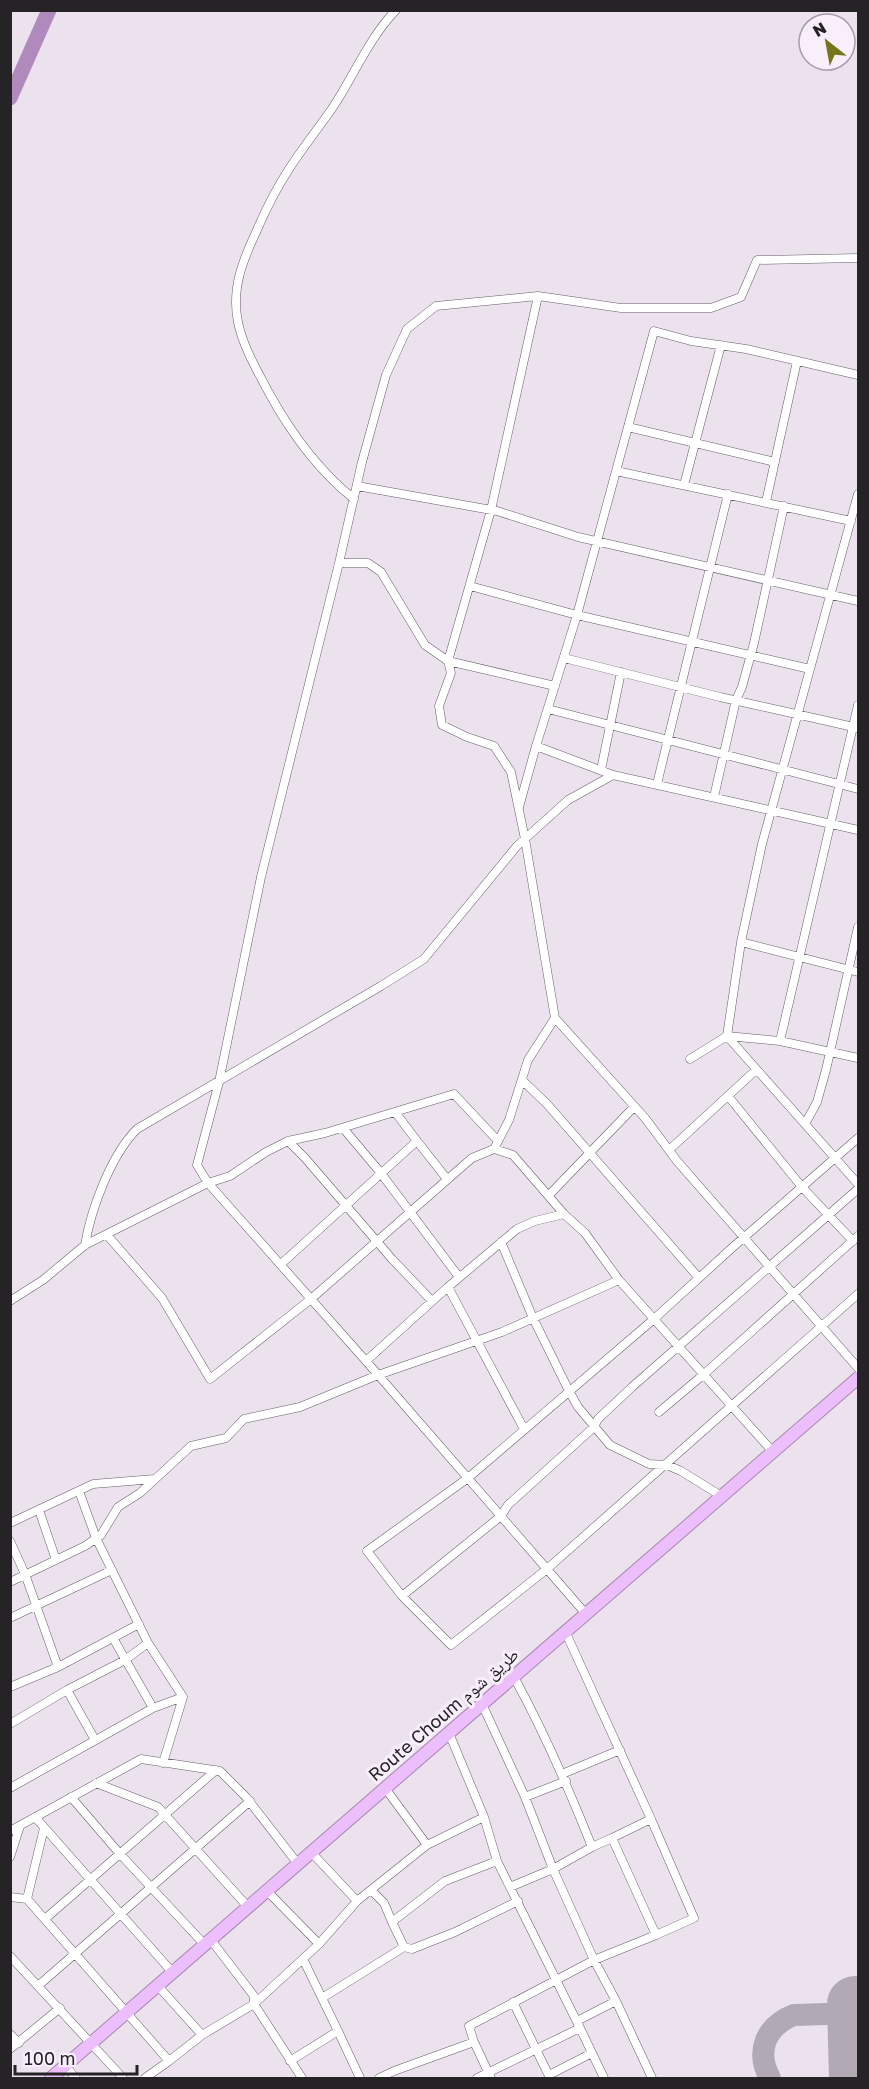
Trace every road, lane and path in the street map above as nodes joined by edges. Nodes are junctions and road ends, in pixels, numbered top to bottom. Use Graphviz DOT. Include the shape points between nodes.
graph roads {
  1 [pos="396,10"];
  2 [pos="858,258"];
  3 [pos="538,296"];
  4 [pos="721,345"];
  5 [pos="796,361"];
  6 [pos="858,375"];
  7 [pos="628,427"];
  8 [pos="695,443"];
  9 [pos="775,462"];
  10 [pos="616,471"];
  11 [pos="684,485"];
  12 [pos="357,486"];
  13 [pos="728,494"];
  14 [pos="858,494"];
  15 [pos="354,499"];
  16 [pos="766,502"];
  17 [pos="784,506"];
  18 [pos="491,510"];
  19 [pos="850,521"];
  20 [pos="598,541"];
  21 [pos="339,563"];
  22 [pos="710,567"];
  23 [pos="768,580"];
  24 [pos="470,586"];
  25 [pos="830,594"];
  26 [pos="858,601"];
  27 [pos="577,615"];
  28 [pos="692,642"];
  29 [pos="751,656"];
  30 [pos="564,658"];
  31 [pos="448,661"];
  32 [pos="810,669"];
  33 [pos="621,672"];
  34 [pos="555,686"];
  35 [pos="682,687"];
  36 [pos="736,700"];
  37 [pos="858,705"];
  38 [pos="548,709"];
  39 [pos="798,713"];
  40 [pos="610,725"];
  41 [pos="856,727"];
  42 [pos="669,740"];
  43 [pos="536,746"];
  44 [pos="724,754"];
  45 [pos="782,769"];
  46 [pos="601,770"];
  47 [pos="613,774"];
  48 [pos="657,784"];
  49 [pos="840,785"];
  50 [pos="858,789"];
  51 [pos="714,797"];
  52 [pos="519,809"];
  53 [pos="771,810"];
  54 [pos="831,824"];
  55 [pos="858,830"];
  56 [pos="525,839"];
  57 [pos="858,927"];
  58 [pos="741,942"];
  59 [pos="799,957"];
  60 [pos="848,970"];
  61 [pos="858,972"];
  62 [pos="555,1018"];
  63 [pos="726,1036"];
  64 [pos="780,1041"];
  65 [pos="830,1052"];
  66 [pos="858,1058"];
  67 [pos="690,1059"];
  68 [pos="756,1070"];
  69 [pos="522,1081"];
  70 [pos="219,1082"];
  71 [pos="728,1096"];
  72 [pos="634,1107"];
  73 [pos="396,1112"];
  74 [pos="805,1124"];
  75 [pos="343,1128"];
  76 [pos="858,1138"];
  77 [pos="288,1141"];
  78 [pos="417,1141"];
  79 [pos="496,1145"];
  80 [pos="669,1150"];
  81 [pos="591,1153"];
  82 [pos="836,1158"];
  83 [pos="380,1172"];
  84 [pos="447,1179"];
  85 [pos="208,1183"];
  86 [pos="858,1184"];
  87 [pos="802,1187"];
  88 [pos="858,1189"];
  89 [pos="549,1195"];
  90 [pos="345,1205"];
  91 [pos="410,1212"];
  92 [pos="564,1215"];
  93 [pos="828,1215"];
  94 [pos="107,1235"];
  95 [pos="744,1237"];
  96 [pos="855,1239"];
  97 [pos="377,1242"];
  98 [pos="501,1242"];
  99 [pos="85,1245"];
  100 [pos="281,1264"];
  101 [pos="771,1266"];
  102 [pos="459,1277"];
  103 [pos="699,1278"];
  104 [pos="619,1280"];
  105 [pos="448,1287"];
  106 [pos="795,1293"];
  107 [pos="858,1294"];
  108 [pos="311,1299"];
  109 [pos="10,1301"];
  110 [pos="432,1301"];
  111 [pos="532,1318"];
  112 [pos="654,1319"];
  113 [pos="822,1326"];
  114 [pos="477,1341"];
  115 [pos="679,1347"];
  116 [pos="366,1361"];
  117 [pos="858,1368"];
  118 [pos="378,1375"];
  119 [pos="703,1375"];
  120 [pos="858,1378"];
  121 [pos="569,1391"];
  122 [pos="732,1407"];
  123 [pos="659,1412"];
  124 [pos="594,1427"];
  125 [pos="524,1430"];
  126 [pos="773,1452"];
  127 [pos="667,1464"];
  128 [pos="468,1478"];
  129 [pos="155,1479"];
  130 [pos="79,1491"];
  131 [pos="723,1497"];
  132 [pos="39,1510"];
  133 [pos="501,1516"];
  134 [pos="10,1523"];
  135 [pos="96,1538"];
  136 [pos="10,1540"];
  137 [pos="56,1560"];
  138 [pos="547,1569"];
  139 [pos="112,1570"];
  140 [pos="26,1574"];
  141 [pos="10,1581"];
  142 [pos="402,1596"];
  143 [pos="36,1606"];
  144 [pos="586,1614"];
  145 [pos="10,1618"];
  146 [pos="139,1624"];
  147 [pos="566,1632"];
  148 [pos="113,1638"];
  149 [pos="148,1642"];
  150 [pos="125,1660"];
  151 [pos="58,1667"];
  152 [pos="514,1677"];
  153 [pos="10,1687"];
  154 [pos="67,1690"];
  155 [pos="183,1697"];
  156 [pos="482,1704"];
  157 [pos="153,1708"];
  158 [pos="10,1724"];
  159 [pos="449,1733"];
  160 [pos="95,1740"];
  161 [pos="620,1750"];
  162 [pos="164,1763"];
  163 [pos="216,1770"];
  164 [pos="564,1777"];
  165 [pos="10,1778"];
  166 [pos="96,1783"];
  167 [pos="13,1787"];
  168 [pos="385,1788"];
  169 [pos="71,1797"];
  170 [pos="525,1797"];
  171 [pos="250,1801"];
  172 [pos="165,1815"];
  173 [pos="34,1817"];
  174 [pos="484,1817"];
  175 [pos="651,1820"];
  176 [pos="20,1826"];
  177 [pos="44,1828"];
  178 [pos="10,1831"];
  179 [pos="612,1838"];
  180 [pos="427,1845"];
  181 [pos="592,1847"];
  182 [pos="195,1849"];
  183 [pos="311,1852"];
  184 [pos="120,1854"];
  185 [pos="10,1857"];
  186 [pos="497,1861"];
  187 [pos="298,1864"];
  188 [pos="553,1869"];
  189 [pos="90,1880"];
  190 [pos="510,1887"];
  191 [pos="151,1888"];
  192 [pos="267,1891"];
  193 [pos="372,1891"];
  194 [pos="10,1897"];
  195 [pos="27,1899"];
  196 [pos="357,1901"];
  197 [pos="518,1901"];
  198 [pos="248,1907"];
  199 [pos="121,1914"];
  200 [pos="45,1919"];
  201 [pos="392,1922"];
  202 [pos="656,1935"];
  203 [pos="208,1942"];
  204 [pos="319,1944"];
  205 [pos="404,1947"];
  206 [pos="75,1954"];
  207 [pos="10,1956"];
  208 [pos="303,1959"];
  209 [pos="594,1960"];
  210 [pos="173,1973"];
  211 [pos="555,1980"];
  212 [pos="39,1985"];
  213 [pos="158,1986"];
  214 [pos="322,1998"];
  215 [pos="616,2001"];
  216 [pos="513,2002"];
  217 [pos="254,2004"];
  218 [pos="60,2008"];
  219 [pos="126,2013"];
  220 [pos="578,2024"];
  221 [pos="338,2031"];
  222 [pos="10,2034"];
  223 [pos="202,2035"];
  224 [pos="92,2042"];
  225 [pos="474,2042"];
  226 [pos="19,2043"];
  227 [pos="10,2049"];
  228 [pos="536,2049"];
  229 [pos="592,2052"];
  230 [pos="169,2061"];
  231 [pos="290,2061"];
  232 [pos="65,2066"];
  233 [pos="490,2076"];
  234 [pos="550,2077"];
  235 [pos="51,2079"];
  236 [pos="76,2079"];
  237 [pos="123,2079"];
  238 [pos="145,2079"];
  239 [pos="302,2079"];
  240 [pos="360,2079"];
  241 [pos="379,2079"];
  242 [pos="477,2079"];
  243 [pos="604,2079"];
  244 [pos="652,2079"];
  1 -- 15 [label="street" via="277,188 242,263 237,286 241,334 272,398 322,469"];
  2 -- 3 [label="street" via="757,260 741,297 711,308 621,308"];
  3 -- 12 [label="street" via="436,306 407,329 386,375"];
  3 -- 18 [label="street"];
  4 -- 5 [label="street"];
  4 -- 7 [label="street" via="654,330"];
  4 -- 8 [label="street"];
  5 -- 6 [label="street"];
  5 -- 9 [label="street"];
  7 -- 8 [label="street"];
  7 -- 10 [label="street"];
  8 -- 9 [label="street"];
  8 -- 11 [label="street"];
  9 -- 16 [label="street"];
  10 -- 11 [label="street"];
  10 -- 20 [label="street"];
  11 -- 13 [label="street"];
  12 -- 15 [label="street"];
  12 -- 18 [label="street"];
  13 -- 16 [label="street"];
  13 -- 22 [label="street"];
  14 -- 19 [label="street"];
  15 -- 21 [label="street"];
  16 -- 17 [label="street"];
  17 -- 19 [label="street"];
  17 -- 23 [label="street"];
  18 -- 20 [label="street"];
  18 -- 24 [label="street"];
  19 -- 25 [label="street"];
  20 -- 22 [label="street"];
  20 -- 27 [label="street"];
  21 -- 31 [label="street" via="368,563 381,572 425,645"];
  21 -- 70 [label="street" via="261,878"];
  22 -- 23 [label="street"];
  22 -- 28 [label="street"];
  23 -- 25 [label="street"];
  23 -- 29 [label="street"];
  24 -- 27 [label="street"];
  24 -- 31 [label="street"];
  25 -- 26 [label="street"];
  25 -- 32 [label="street"];
  27 -- 28 [label="street"];
  27 -- 30 [label="street"];
  28 -- 29 [label="street"];
  28 -- 35 [label="street"];
  29 -- 32 [label="street"];
  29 -- 36 [label="street"];
  30 -- 33 [label="street"];
  30 -- 34 [label="street"];
  31 -- 34 [label="street"];
  31 -- 52 [label="street" via="451,673 439,706 442,724 494,746 511,772"];
  32 -- 39 [label="street"];
  33 -- 35 [label="street"];
  33 -- 40 [label="street"];
  34 -- 38 [label="street"];
  35 -- 36 [label="street"];
  35 -- 42 [label="street"];
  36 -- 39 [label="street"];
  36 -- 44 [label="street"];
  37 -- 41 [label="street"];
  38 -- 40 [label="street"];
  38 -- 43 [label="street"];
  39 -- 41 [label="street"];
  39 -- 45 [label="street"];
  40 -- 42 [label="street"];
  40 -- 46 [label="street"];
  41 -- 49 [label="street"];
  42 -- 44 [label="street"];
  42 -- 48 [label="street"];
  43 -- 46 [label="street"];
  43 -- 52 [label="street"];
  44 -- 45 [label="street"];
  44 -- 51 [label="street"];
  45 -- 49 [label="street"];
  45 -- 53 [label="street"];
  46 -- 47 [label="street"];
  47 -- 48 [label="street"];
  47 -- 56 [label="street" via="568,800"];
  48 -- 51 [label="street"];
  49 -- 50 [label="street"];
  49 -- 54 [label="street"];
  51 -- 53 [label="street"];
  52 -- 56 [label="street"];
  53 -- 54 [label="street"];
  53 -- 58 [label="street"];
  54 -- 55 [label="street"];
  54 -- 59 [label="street"];
  56 -- 62 [label="street"];
  56 -- 70 [label="street" via="424,959"];
  57 -- 60 [label="street"];
  58 -- 59 [label="street"];
  58 -- 63 [label="street"];
  59 -- 60 [label="street"];
  59 -- 64 [label="street"];
  60 -- 61 [label="street"];
  60 -- 65 [label="street"];
  62 -- 69 [label="street" via="528,1060"];
  62 -- 72 [label="street"];
  63 -- 64 [label="street"];
  63 -- 67 [label="street"];
  63 -- 68 [label="street"];
  64 -- 65 [label="street"];
  65 -- 66 [label="street"];
  65 -- 74 [label="street" via="817,1102"];
  68 -- 71 [label="street"];
  68 -- 74 [label="street"];
  69 -- 79 [label="street"];
  69 -- 81 [label="street"];
  70 -- 85 [label="street" via="197,1165"];
  70 -- 99 [label="street" via="137,1129 126,1141 89,1220"];
  71 -- 80 [label="street"];
  71 -- 87 [label="street"];
  72 -- 80 [label="street"];
  72 -- 81 [label="street"];
  73 -- 75 [label="street"];
  73 -- 78 [label="street"];
  73 -- 79 [label="street" via="454,1094"];
  74 -- 82 [label="street"];
  75 -- 77 [label="street"];
  75 -- 83 [label="street"];
  76 -- 82 [label="street"];
  77 -- 85 [label="street" via="230,1176"];
  77 -- 90 [label="street"];
  78 -- 83 [label="street"];
  78 -- 84 [label="street"];
  79 -- 84 [label="street" via="472,1158"];
  79 -- 89 [label="street" via="513,1155"];
  80 -- 95 [label="street"];
  81 -- 89 [label="street"];
  81 -- 103 [label="street"];
  82 -- 86 [label="street"];
  82 -- 87 [label="street"];
  83 -- 90 [label="street"];
  83 -- 91 [label="street"];
  84 -- 91 [label="street"];
  85 -- 94 [label="street"];
  85 -- 100 [label="street"];
  87 -- 93 [label="street"];
  87 -- 95 [label="street"];
  88 -- 93 [label="street"];
  89 -- 92 [label="street"];
  90 -- 97 [label="street"];
  90 -- 100 [label="street"];
  91 -- 97 [label="street"];
  91 -- 102 [label="street"];
  92 -- 98 [label="street" via="535,1221"];
  92 -- 104 [label="street" via="585,1233"];
  93 -- 96 [label="street"];
  93 -- 101 [label="street"];
  94 -- 99 [label="street"];
  94 -- 108 [label="street" via="162,1298 210,1379"];
  95 -- 101 [label="street"];
  95 -- 103 [label="street"];
  96 -- 106 [label="street"];
  97 -- 108 [label="street"];
  97 -- 110 [label="street"];
  98 -- 102 [label="street"];
  98 -- 111 [label="street"];
  99 -- 109 [label="street"];
  100 -- 108 [label="street"];
  101 -- 106 [label="street"];
  101 -- 115 [label="street"];
  102 -- 105 [label="street"];
  103 -- 112 [label="street"];
  104 -- 111 [label="street"];
  104 -- 112 [label="street"];
  105 -- 110 [label="street"];
  105 -- 114 [label="street"];
  106 -- 113 [label="street"];
  106 -- 119 [label="street"];
  107 -- 113 [label="street"];
  108 -- 116 [label="street"];
  110 -- 116 [label="street"];
  111 -- 114 [label="street"];
  111 -- 121 [label="street"];
  112 -- 115 [label="street"];
  112 -- 121 [label="street"];
  113 -- 117 [label="street"];
  113 -- 122 [label="street"];
  114 -- 118 [label="street"];
  114 -- 125 [label="street"];
  115 -- 119 [label="street"];
  115 -- 124 [label="street" via="598,1419"];
  116 -- 118 [label="street"];
  118 -- 128 [label="street"];
  118 -- 129 [label="street" via="300,1407 244,1419 226,1438 191,1446"];
  119 -- 122 [label="street"];
  119 -- 123 [label="street"];
  120 -- 126 [label="highway, Route Choum طريق شوم"];
  121 -- 124 [label="street"];
  121 -- 125 [label="street"];
  122 -- 126 [label="street"];
  122 -- 127 [label="street"];
  124 -- 127 [label="street" via="620,1452 649,1464"];
  124 -- 133 [label="street" via="508,1505"];
  125 -- 128 [label="street"];
  126 -- 131 [label="highway, Route Choum طريق شوم"];
  127 -- 131 [label="street"];
  127 -- 138 [label="street"];
  128 -- 133 [label="street"];
  128 -- 142 [label="street" via="367,1551"];
  129 -- 130 [label="street" via="93,1484"];
  129 -- 135 [label="street" via="118,1507"];
  130 -- 132 [label="street"];
  130 -- 135 [label="street"];
  131 -- 144 [label="highway, Route Choum طريق شوم"];
  132 -- 134 [label="street"];
  132 -- 137 [label="street"];
  133 -- 138 [label="street"];
  133 -- 142 [label="street"];
  135 -- 137 [label="street"];
  135 -- 139 [label="street"];
  136 -- 140 [label="street"];
  137 -- 140 [label="street"];
  138 -- 142 [label="street" via="451,1645"];
  138 -- 144 [label="street"];
  139 -- 143 [label="street"];
  139 -- 146 [label="street"];
  140 -- 141 [label="street"];
  140 -- 143 [label="street"];
  143 -- 145 [label="street"];
  143 -- 151 [label="street"];
  144 -- 147 [label="highway, Route Choum طريق شوم"];
  146 -- 148 [label="street"];
  146 -- 149 [label="street"];
  147 -- 152 [label="highway, Route Choum طريق شوم"];
  147 -- 161 [label="street"];
  148 -- 150 [label="street"];
  148 -- 151 [label="street"];
  149 -- 150 [label="street"];
  149 -- 155 [label="street"];
  150 -- 154 [label="street"];
  150 -- 157 [label="street"];
  151 -- 153 [label="street"];
  152 -- 156 [label="highway, Route Choum طريق شوم"];
  152 -- 164 [label="street"];
  154 -- 158 [label="street"];
  154 -- 160 [label="street"];
  155 -- 157 [label="street"];
  155 -- 162 [label="street"];
  156 -- 159 [label="highway, Route Choum طريق شوم"];
  156 -- 170 [label="street"];
  157 -- 160 [label="street"];
  159 -- 168 [label="highway, Route Choum طريق شوم"];
  159 -- 174 [label="street"];
  160 -- 167 [label="street"];
  161 -- 164 [label="street"];
  161 -- 175 [label="street"];
  162 -- 163 [label="street"];
  162 -- 166 [label="street" via="141,1759"];
  163 -- 171 [label="street"];
  163 -- 172 [label="street"];
  164 -- 170 [label="street"];
  164 -- 181 [label="street"];
  165 -- 167 [label="street"];
  166 -- 169 [label="street"];
  166 -- 172 [label="street" via="158,1807"];
  168 -- 180 [label="street"];
  168 -- 183 [label="highway, Route Choum طريق شوم"];
  169 -- 173 [label="street"];
  169 -- 184 [label="street"];
  170 -- 188 [label="street"];
  171 -- 182 [label="street"];
  171 -- 187 [label="street"];
  172 -- 182 [label="street"];
  172 -- 184 [label="street"];
  173 -- 176 [label="street"];
  173 -- 177 [label="street"];
  174 -- 180 [label="street"];
  174 -- 186 [label="street"];
  175 -- 179 [label="street"];
  175 -- 202 [label="street" via="694,1918"];
  176 -- 178 [label="street"];
  176 -- 185 [label="street"];
  177 -- 189 [label="street"];
  177 -- 195 [label="street"];
  179 -- 181 [label="street"];
  179 -- 202 [label="street"];
  180 -- 193 [label="street"];
  181 -- 188 [label="street"];
  182 -- 191 [label="street"];
  182 -- 198 [label="street"];
  183 -- 187 [label="highway, Route Choum طريق شوم"];
  183 -- 196 [label="street"];
  184 -- 189 [label="street"];
  184 -- 191 [label="street"];
  186 -- 190 [label="street"];
  186 -- 201 [label="street" via="445,1881"];
  187 -- 192 [label="highway, Route Choum طريق شوم"];
  188 -- 190 [label="street"];
  188 -- 209 [label="street"];
  189 -- 199 [label="street"];
  189 -- 200 [label="street"];
  190 -- 197 [label="street"];
  191 -- 199 [label="street"];
  191 -- 203 [label="street"];
  192 -- 198 [label="highway, Route Choum طريق شوم"];
  192 -- 204 [label="street"];
  193 -- 196 [label="street"];
  193 -- 201 [label="street" via="384,1903"];
  194 -- 195 [label="street"];
  195 -- 200 [label="street"];
  196 -- 204 [label="street"];
  197 -- 205 [label="street" via="444,1937 412,1949"];
  197 -- 211 [label="street"];
  198 -- 203 [label="highway, Route Choum طريق شوم"];
  199 -- 206 [label="street"];
  199 -- 210 [label="street"];
  200 -- 206 [label="street"];
  201 -- 205 [label="street"];
  202 -- 209 [label="street"];
  203 -- 210 [label="highway, Route Choum طريق شوم"];
  203 -- 217 [label="street" via="254,1996"];
  204 -- 208 [label="street"];
  205 -- 214 [label="street"];
  206 -- 212 [label="street"];
  206 -- 219 [label="street"];
  207 -- 212 [label="street"];
  208 -- 214 [label="street"];
  208 -- 217 [label="street"];
  209 -- 211 [label="street"];
  209 -- 215 [label="street"];
  210 -- 213 [label="highway, Route Choum طريق شوم"];
  211 -- 216 [label="street"];
  211 -- 220 [label="street"];
  212 -- 218 [label="street"];
  213 -- 219 [label="highway, Route Choum طريق شوم"];
  213 -- 223 [label="street"];
  214 -- 221 [label="street"];
  215 -- 220 [label="street"];
  215 -- 244 [label="street"];
  216 -- 225 [label="street" via="469,2026"];
  216 -- 228 [label="street"];
  217 -- 223 [label="street"];
  217 -- 231 [label="street"];
  218 -- 224 [label="street"];
  218 -- 226 [label="street"];
  219 -- 224 [label="highway, Route Choum طريق شوم"];
  219 -- 230 [label="street"];
  220 -- 228 [label="street"];
  220 -- 229 [label="street"];
  221 -- 231 [label="street"];
  221 -- 240 [label="street"];
  222 -- 226 [label="street"];
  223 -- 230 [label="street"];
  224 -- 232 [label="highway, Route Choum طريق شوم"];
  224 -- 237 [label="street"];
  225 -- 233 [label="street"];
  225 -- 241 [label="street"];
  226 -- 227 [label="street"];
  228 -- 233 [label="street"];
  228 -- 234 [label="street"];
  229 -- 234 [label="street"];
  229 -- 243 [label="street"];
  230 -- 238 [label="street"];
  231 -- 239 [label="street"];
  232 -- 235 [label="highway, Route Choum طريق شوم"];
  232 -- 236 [label="street"];
  233 -- 242 [label="street"];
}
